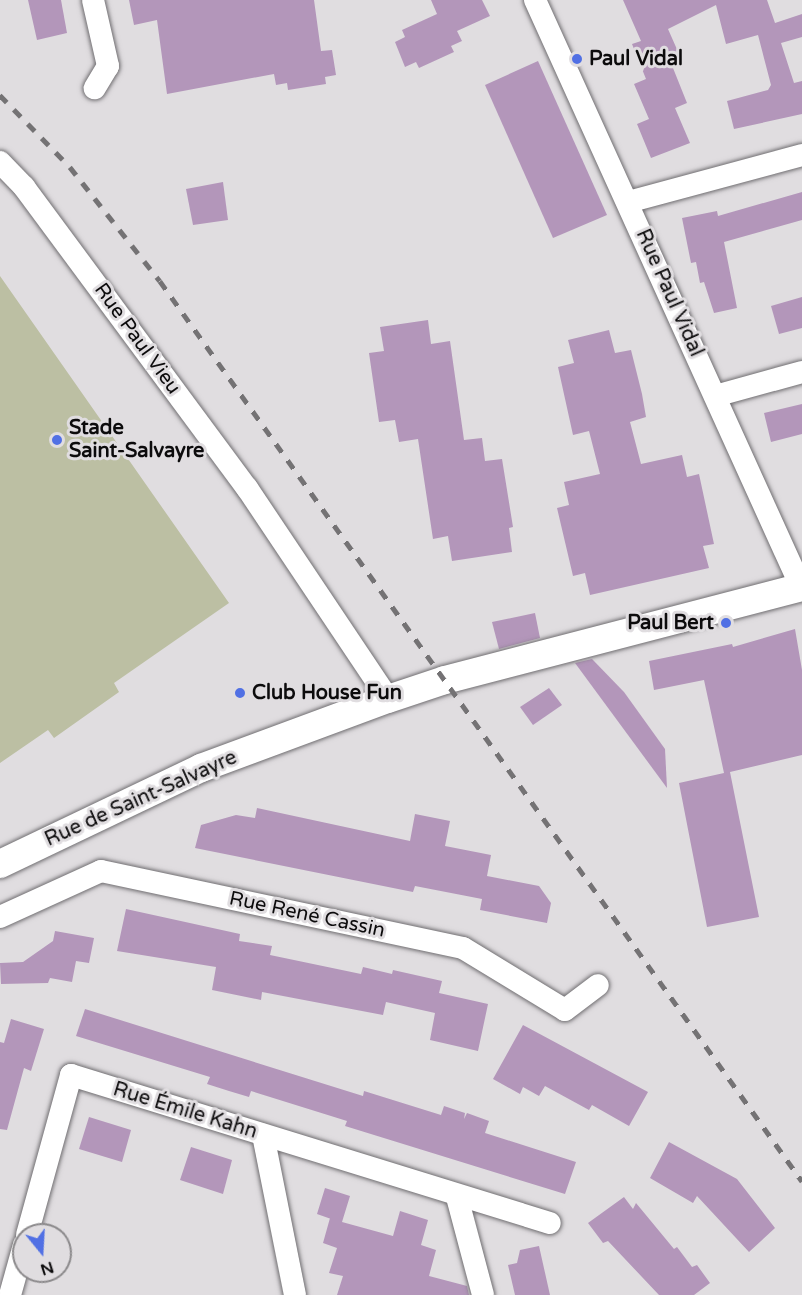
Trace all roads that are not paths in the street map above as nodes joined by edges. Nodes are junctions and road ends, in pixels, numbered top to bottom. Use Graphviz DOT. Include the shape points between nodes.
graph roads {
  1 [pos="93,0"];
  2 [pos="535,0"];
  3 [pos="95,88"];
  4 [pos="802,155"];
  5 [pos="0,162"];
  6 [pos="628,202"];
  7 [pos="802,372"];
  8 [pos="715,396"];
  9 [pos="802,587"];
  10 [pos="388,699"];
  11 [pos="0,864"];
  12 [pos="0,917"];
  13 [pos="598,985"];
  14 [pos="264,1136"];
  15 [pos="457,1197"];
  16 [pos="30,1223"];
  17 [pos="550,1223"];
  18 [pos="295,1295"];
  19 [pos="483,1295"];
  1 -- 3 [label="street" via="108,66"];
  2 -- 6 [label="street, Rue Paul Vidal"];
  4 -- 6 [label="street"];
  5 -- 10 [label="street, Rue Paul Vieu" via="24,187 247,488"];
  6 -- 8 [label="street, Rue Paul Vidal"];
  7 -- 8 [label="street"];
  8 -- 9 [label="street, Rue Paul Vidal"];
  9 -- 10 [label="street, Rue de Saint-Salvayre" via="445,680"];
  10 -- 11 [label="street, Rue de Saint-Salvayre" via="344,719 201,768"];
  12 -- 13 [label="street, Rue René Cassin" via="101,871 463,948 565,1010"];
  14 -- 15 [label="street, Rue Émile Kahn"];
  14 -- 16 [label="street, Rue Émile Kahn" via="71,1075"];
  14 -- 18 [label="street"];
  15 -- 17 [label="street, Rue Émile Kahn"];
  15 -- 19 [label="street"];
}
